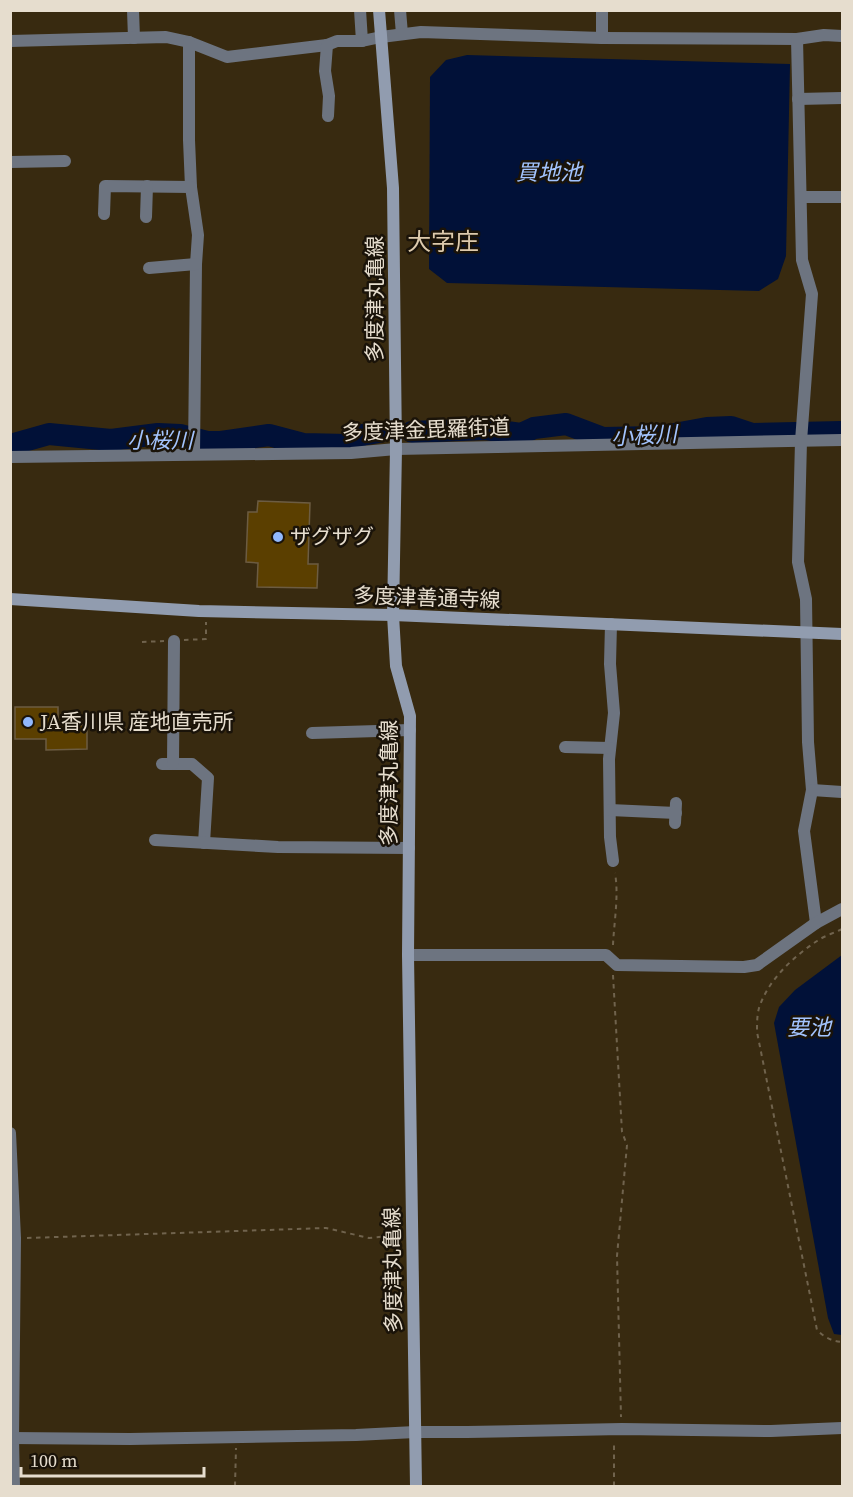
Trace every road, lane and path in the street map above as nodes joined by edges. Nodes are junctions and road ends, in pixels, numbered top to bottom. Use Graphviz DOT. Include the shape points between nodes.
graph roads {
  1 [pos="133,10"];
  2 [pos="360,10"];
  3 [pos="379,10"];
  4 [pos="400,10"];
  5 [pos="602,10"];
  6 [pos="402,34"];
  7 [pos="843,36"];
  8 [pos="381,37"];
  9 [pos="134,38"];
  10 [pos="602,38"];
  11 [pos="797,39"];
  12 [pos="10,41"];
  13 [pos="362,41"];
  14 [pos="189,42"];
  15 [pos="327,45"];
  16 [pos="843,98"];
  17 [pos="798,99"];
  18 [pos="328,116"];
  19 [pos="65,161"];
  20 [pos="10,162"];
  21 [pos="147,186"];
  22 [pos="190,187"];
  23 [pos="801,197"];
  24 [pos="843,197"];
  25 [pos="104,214"];
  26 [pos="147,217"];
  27 [pos="196,264"];
  28 [pos="149,268"];
  29 [pos="843,440"];
  30 [pos="801,441"];
  31 [pos="396,449"];
  32 [pos="194,450"];
  33 [pos="10,457"];
  34 [pos="10,599"];
  35 [pos="393,615"];
  36 [pos="611,624"];
  37 [pos="807,633"];
  38 [pos="843,634"];
  39 [pos="174,641"];
  40 [pos="410,730"];
  41 [pos="312,733"];
  42 [pos="565,747"];
  43 [pos="610,748"];
  44 [pos="812,789"];
  45 [pos="843,792"];
  46 [pos="610,810"];
  47 [pos="676,813"];
  48 [pos="155,840"];
  49 [pos="204,843"];
  50 [pos="409,848"];
  51 [pos="613,861"];
  52 [pos="843,909"];
  53 [pos="816,923"];
  54 [pos="843,929"];
  55 [pos="408,955"];
  56 [pos="614,963"];
  57 [pos="10,1133"];
  58 [pos="412,1234"];
  59 [pos="15,1238"];
  60 [pos="843,1342"];
  61 [pos="843,1428"];
  62 [pos="618,1429"];
  63 [pos="415,1432"];
  64 [pos="236,1436"];
  65 [pos="12,1438"];
  66 [pos="14,1486"];
  67 [pos="235,1486"];
  68 [pos="416,1486"];
  69 [pos="614,1486"];
  1 -- 9 [label="street"];
  2 -- 13 [label="street"];
  3 -- 8 [label="main road, 多度津丸亀線"];
  4 -- 6 [label="street"];
  5 -- 10 [label="street"];
  6 -- 8 [label="street"];
  6 -- 10 [label="street"];
  7 -- 11 [label="street"];
  8 -- 13 [label="street"];
  8 -- 31 [label="main road, 多度津丸亀線" via="393,188"];
  9 -- 12 [label="street"];
  9 -- 14 [label="street" via="166,37"];
  10 -- 11 [label="street"];
  11 -- 17 [label="street"];
  13 -- 15 [label="street"];
  14 -- 15 [label="street" via="227,57"];
  14 -- 22 [label="street"];
  15 -- 18 [label="street"];
  16 -- 17 [label="street"];
  17 -- 23 [label="street"];
  19 -- 20 [label="street"];
  21 -- 22 [label="street"];
  21 -- 25 [label="street" via="105,186"];
  21 -- 26 [label="street"];
  22 -- 27 [label="street" via="198,235"];
  23 -- 24 [label="street"];
  23 -- 30 [label="street" via="802,260 812,294"];
  27 -- 28 [label="street"];
  27 -- 32 [label="street"];
  29 -- 30 [label="street, 多度津金毘羅街道"];
  30 -- 31 [label="street, 多度津金毘羅街道"];
  30 -- 37 [label="street" via="798,562 806,599"];
  31 -- 32 [label="street, 多度津金毘羅街道" via="351,453"];
  31 -- 35 [label="main road, 多度津丸亀線"];
  32 -- 33 [label="street, 多度津金毘羅街道"];
  34 -- 35 [label="main road, 多度津善通寺線" via="199,610"];
  35 -- 36 [label="main road, 多度津善通寺線"];
  35 -- 40 [label="main road, 多度津丸亀線" via="396,666"];
  36 -- 37 [label="main road, 多度津善通寺線"];
  36 -- 43 [label="street" via="614,713"];
  37 -- 38 [label="main road, 多度津善通寺線"];
  37 -- 44 [label="street"];
  39 -- 49 [label="street" via="168,764 192,765 208,778"];
  40 -- 41 [label="street"];
  40 -- 50 [label="main road, 多度津丸亀線"];
  42 -- 43 [label="street"];
  43 -- 46 [label="street"];
  44 -- 45 [label="street"];
  44 -- 53 [label="street" via="804,831"];
  46 -- 47 [label="street"];
  46 -- 51 [label="street"];
  48 -- 49 [label="street"];
  49 -- 50 [label="street" via="278,848"];
  50 -- 55 [label="main road, 多度津丸亀線"];
  51 -- 56 [label="path"];
  52 -- 53 [label="street"];
  53 -- 56 [label="street" via="757,964 744,967"];
  54 -- 60 [label="path" via="818,940 776,977 758,1010 757,1032 817,1330 823,1337"];
  55 -- 56 [label="street" via="606,955"];
  55 -- 58 [label="main road, 多度津丸亀線"];
  56 -- 62 [label="path" via="622,1132 627,1145 617,1256"];
  57 -- 59 [label="street"];
  58 -- 59 [label="path" via="369,1238 326,1228"];
  58 -- 63 [label="main road, 多度津丸亀線"];
  59 -- 65 [label="street"];
  61 -- 62 [label="street"];
  62 -- 63 [label="street"];
  62 -- 69 [label="path"];
  63 -- 64 [label="street"];
  63 -- 68 [label="main road, 多度津丸亀線"];
  64 -- 65 [label="street"];
  64 -- 67 [label="path"];
  65 -- 66 [label="street"];
}
